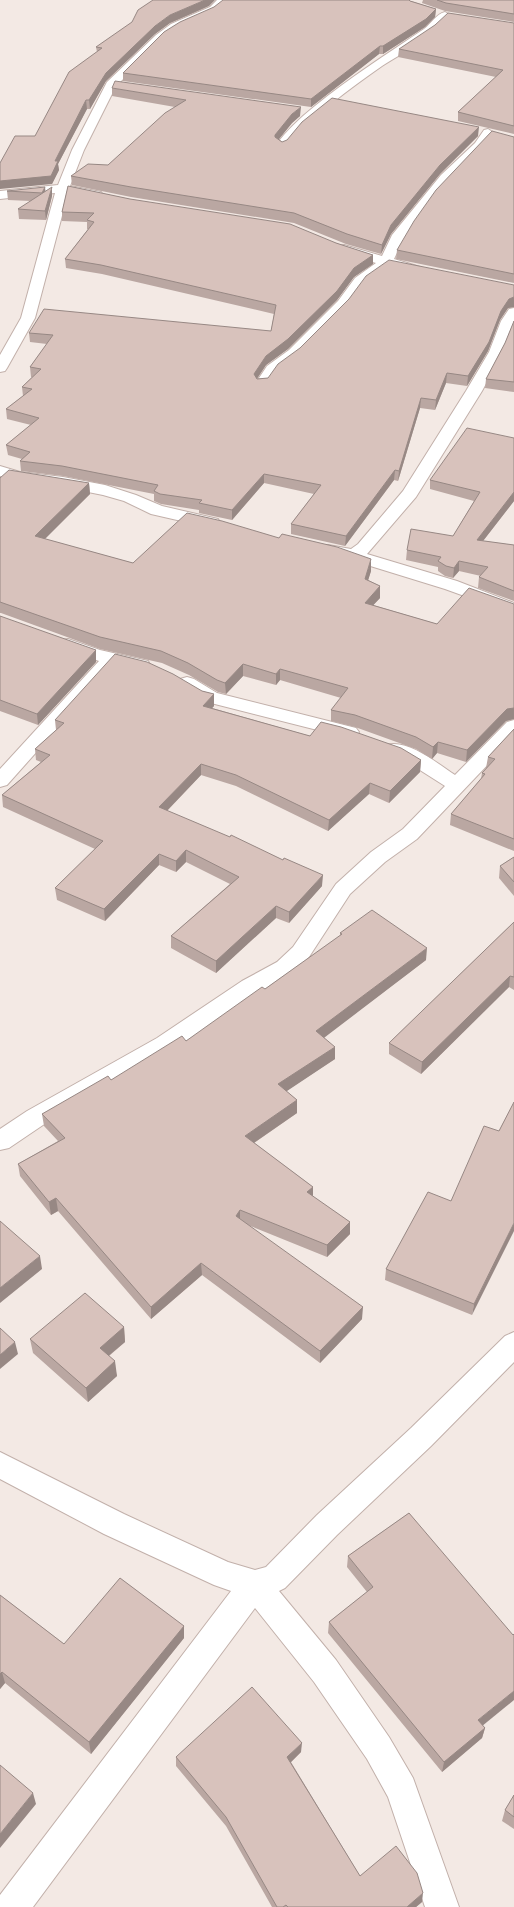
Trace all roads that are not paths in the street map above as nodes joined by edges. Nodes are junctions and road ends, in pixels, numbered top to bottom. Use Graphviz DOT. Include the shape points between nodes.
graph roads {
  1 [pos="222,0"];
  2 [pos="434,12"];
  3 [pos="110,84"];
  4 [pos="125,86"];
  5 [pos="329,101"];
  6 [pos="344,104"];
  7 [pos="300,110"];
  8 [pos="315,113"];
  9 [pos="502,137"];
  10 [pos="282,145"];
  11 [pos="63,188"];
  12 [pos="0,195"];
  13 [pos="108,198"];
  14 [pos="334,245"];
  15 [pos="386,262"];
  16 [pos="424,272"];
  17 [pos="514,312"];
  18 [pos="0,368"];
  19 [pos="262,384"];
  20 [pos="0,471"];
  21 [pos="229,527"];
  22 [pos="316,548"];
  23 [pos="354,556"];
  24 [pos="514,609"];
  25 [pos="50,637"];
  26 [pos="111,658"];
  27 [pos="514,726"];
  28 [pos="0,781"];
  29 [pos="457,785"];
  30 [pos="0,1141"];
  31 [pos="514,1344"];
  32 [pos="0,1465"];
  33 [pos="255,1584"];
  34 [pos="12,1907"];
  35 [pos="442,1907"];
  1 -- 3 [label="street" via="214,9 175,26 160,37"];
  2 -- 5 [label="street" via="451,16 378,64"];
  3 -- 4 [label="street"];
  3 -- 11 [label="street"];
  5 -- 6 [label="street"];
  5 -- 8 [label="street"];
  7 -- 8 [label="street"];
  8 -- 10 [label="street" via="297,127"];
  9 -- 15 [label="street" via="481,131 479,146 445,178 397,238"];
  11 -- 12 [label="street"];
  11 -- 13 [label="street"];
  11 -- 18 [label="street" via="28,318"];
  14 -- 15 [label="street"];
  15 -- 16 [label="street"];
  15 -- 19 [label="street" via="360,281 343,304 294,353 272,369"];
  17 -- 23 [label="street" via="496,352 474,391 410,494 364,548"];
  20 -- 21 [label="street" via="18,477 105,490 157,510"];
  22 -- 23 [label="street"];
  23 -- 24 [label="street" via="451,585"];
  25 -- 26 [label="street"];
  26 -- 28 [label="street"];
  26 -- 29 [label="street" via="164,672 210,697 260,712 346,732 408,754"];
  27 -- 29 [label="street"];
  29 -- 30 [label="street" via="410,834 378,857 343,889 304,946 285,968 250,987 165,1044 35,1118"];
  31 -- 33 [label="street" via="275,1578"];
  32 -- 33 [label="street" via="121,1527 224,1575"];
  33 -- 34 [label="street"];
  33 -- 35 [label="street" via="325,1671 378,1748 402,1789"];
}
